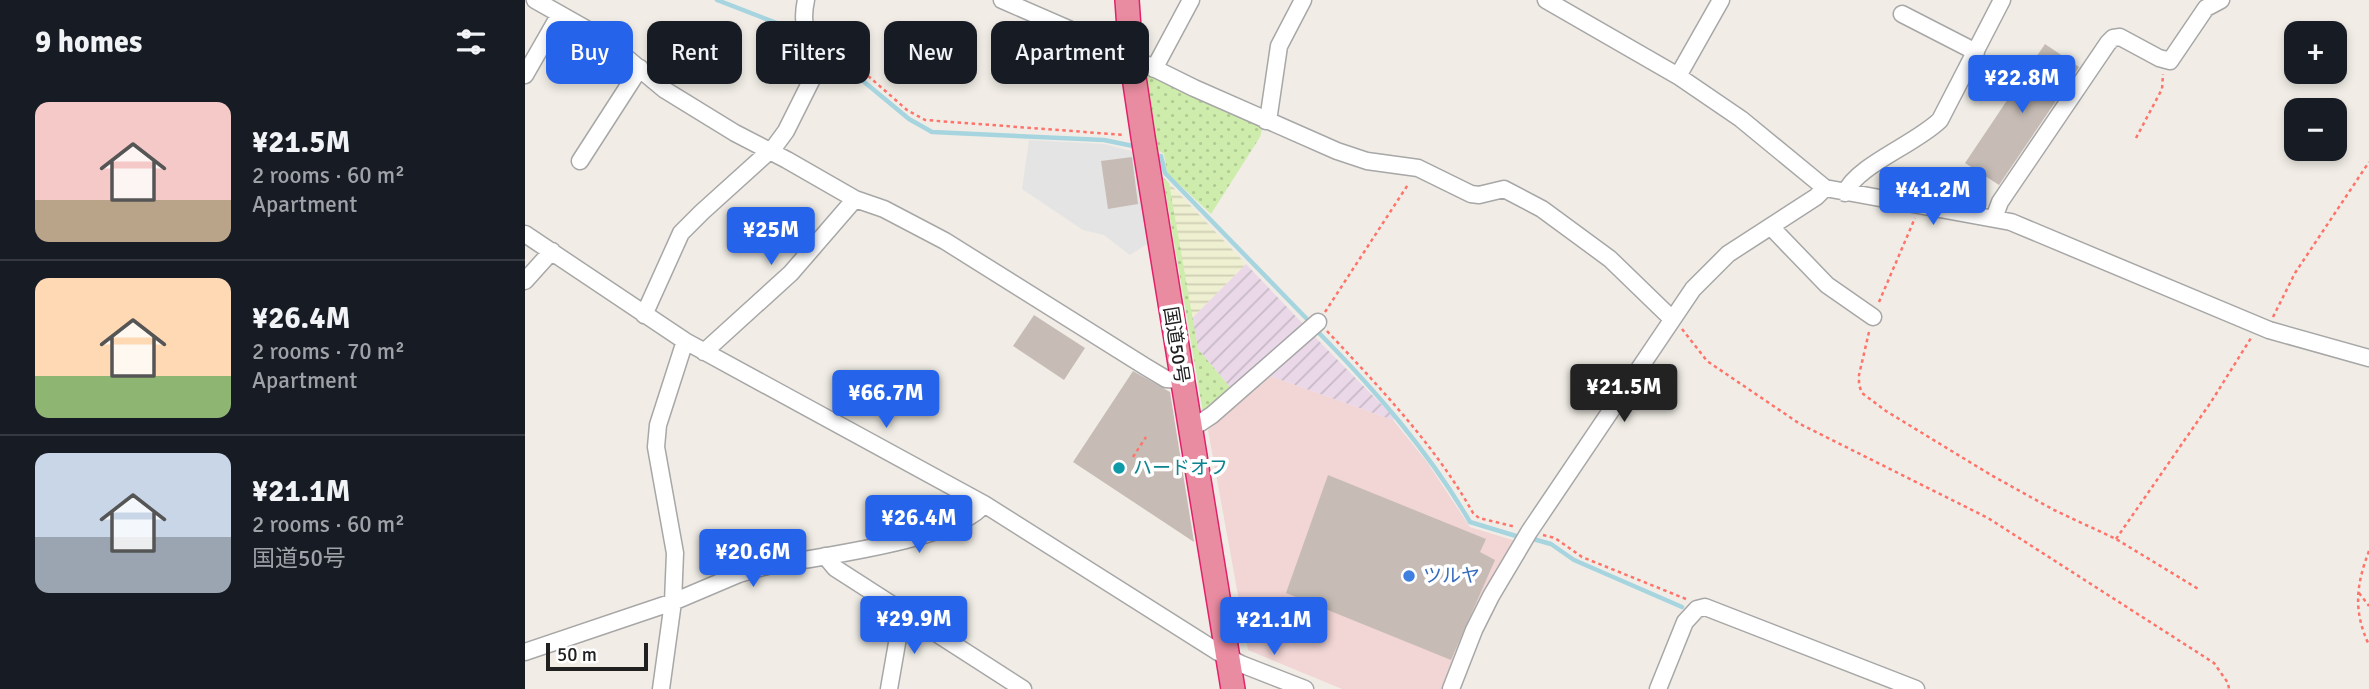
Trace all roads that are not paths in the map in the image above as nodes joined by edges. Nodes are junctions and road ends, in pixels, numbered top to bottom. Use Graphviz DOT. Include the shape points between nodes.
graph roads {
  1 [pos="535,0"];
  2 [pos="806,0"];
  3 [pos="1002,0"];
  4 [pos="1127,0"];
  5 [pos="1191,0"];
  6 [pos="1303,0"];
  7 [pos="1546,0"];
  8 [pos="1721,0"];
  9 [pos="2002,0"];
  10 [pos="2221,0"];
  11 [pos="560,14"];
  12 [pos="1902,14"];
  13 [pos="1050,21"];
  14 [pos="1128,21"];
  15 [pos="1976,52"];
  16 [pos="1149,66"];
  17 [pos="640,68"];
  18 [pos="1154,69"];
  19 [pos="525,75"];
  20 [pos="1678,76"];
  21 [pos="1135,84"];
  22 [pos="1266,121"];
  23 [pos="770,151"];
  24 [pos="580,161"];
  25 [pos="1825,188"];
  26 [pos="1845,193"];
  27 [pos="855,199"];
  28 [pos="1994,218"];
  29 [pos="1770,227"];
  30 [pos="525,234"];
  31 [pos="552,251"];
  32 [pos="525,281"];
  33 [pos="644,315"];
  34 [pos="1873,317"];
  35 [pos="1672,319"];
  36 [pos="1318,322"];
  37 [pos="684,341"];
  38 [pos="704,352"];
  39 [pos="2369,358"];
  40 [pos="1181,380"];
  41 [pos="1188,422"];
  42 [pos="984,504"];
  43 [pos="825,556"];
  44 [pos="673,601"];
  45 [pos="906,613"];
  46 [pos="525,652"];
  47 [pos="1229,658"];
  48 [pos="661,689"];
  49 [pos="889,689"];
  50 [pos="1023,689"];
  51 [pos="1233,689"];
  52 [pos="1305,689"];
  53 [pos="1451,689"];
  54 [pos="1658,689"];
  55 [pos="1916,689"];
  1 -- 11 [label="street"];
  2 -- 23 [label="street" via="803,20 817,69 786,131"];
  3 -- 13 [label="street"];
  4 -- 14 [label="highway, 国道50号"];
  5 -- 18 [label="street"];
  6 -- 22 [label="street" via="1279,46"];
  7 -- 20 [label="street"];
  8 -- 20 [label="street"];
  9 -- 15 [label="street"];
  10 -- 28 [label="street" via="2206,8 2169,61 2120,37 2113,38 2000,202"];
  11 -- 17 [label="street" via="604,39"];
  11 -- 19 [label="street"];
  12 -- 15 [label="street"];
  15 -- 26 [label="street" via="1940,120 1856,177"];
  16 -- 18 [label="street"];
  17 -- 23 [label="street" via="664,90"];
  17 -- 24 [label="street"];
  18 -- 22 [label="street"];
  20 -- 25 [label="street" via="1741,119"];
  21 -- 40 [label="highway, 国道50号"];
  22 -- 35 [label="street" via="1352,157 1418,168 1471,194 1504,189 1542,209 1610,259"];
  23 -- 27 [label="street"];
  23 -- 33 [label="street" via="681,233"];
  25 -- 26 [label="street"];
  25 -- 29 [label="street"];
  26 -- 28 [label="street"];
  27 -- 38 [label="street" via="791,273"];
  27 -- 40 [label="street" via="884,209 957,248 1166,379"];
  28 -- 39 [label="street" via="2263,328"];
  29 -- 34 [label="street" via="1827,285"];
  29 -- 35 [label="street" via="1728,254 1693,289"];
  30 -- 31 [label="street"];
  31 -- 32 [label="street"];
  31 -- 33 [label="street"];
  33 -- 37 [label="street"];
  35 -- 53 [label="street" via="1529,532 1474,630"];
  36 -- 41 [label="street" via="1212,415 1200,423"];
  37 -- 38 [label="street"];
  37 -- 44 [label="street" via="656,447 675,553"];
  38 -- 42 [label="street"];
  40 -- 41 [label="highway, 国道50号"];
  41 -- 47 [label="highway, 国道50号"];
  42 -- 43 [label="street" via="968,519 945,528"];
  42 -- 47 [label="street"];
  43 -- 44 [label="street" via="739,574"];
  43 -- 45 [label="street" via="835,568"];
  44 -- 46 [label="street"];
  44 -- 48 [label="street"];
  45 -- 49 [label="street"];
  45 -- 50 [label="street"];
  47 -- 51 [label="highway, 国道50号"];
  47 -- 52 [label="street"];
  54 -- 55 [label="street" via="1685,622 1705,607"];
}
